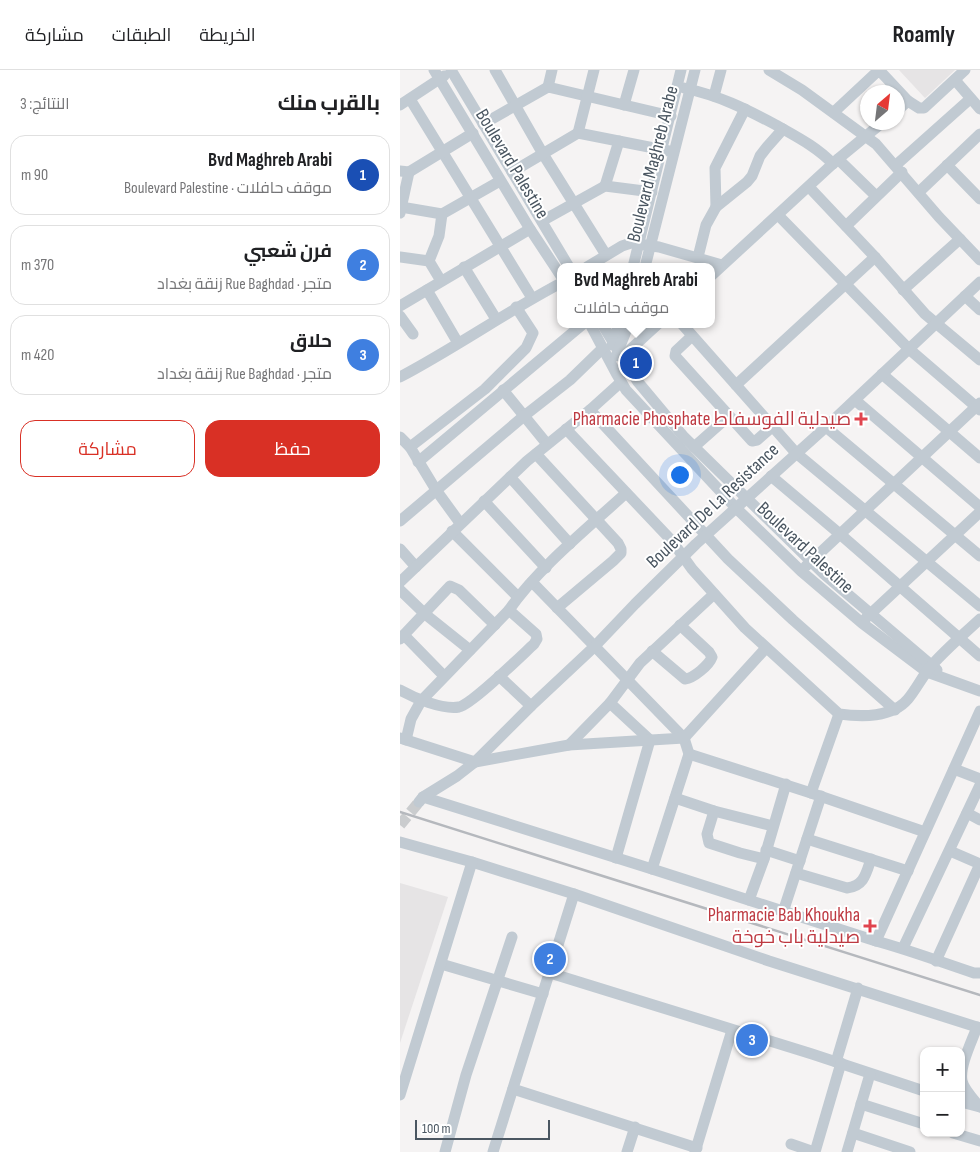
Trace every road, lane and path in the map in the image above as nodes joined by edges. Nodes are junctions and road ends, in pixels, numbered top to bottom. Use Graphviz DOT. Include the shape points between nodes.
graph roads {
  1 [pos="495,70"];
  2 [pos="552,70"];
  3 [pos="594,70"];
  4 [pos="634,70"];
  5 [pos="681,70"];
  6 [pos="695,70"];
  7 [pos="721,70"];
  8 [pos="769,70"];
  9 [pos="965,70"];
  10 [pos="452,71"];
  11 [pos="436,75"];
  12 [pos="955,80"];
  13 [pos="548,87"];
  14 [pos="677,87"];
  15 [pos="690,90"];
  16 [pos="714,96"];
  17 [pos="587,97"];
  18 [pos="410,99"];
  19 [pos="970,99"];
  20 [pos="908,101"];
  21 [pos="905,104"];
  22 [pos="400,105"];
  23 [pos="624,105"];
  24 [pos="515,106"];
  25 [pos="745,109"];
  26 [pos="980,109"];
  27 [pos="834,112"];
  28 [pos="670,116"];
  29 [pos="483,124"];
  30 [pos="783,129"];
  31 [pos="873,130"];
  32 [pos="473,132"];
  33 [pos="578,133"];
  34 [pos="980,134"];
  35 [pos="866,136"];
  36 [pos="619,141"];
  37 [pos="442,151"];
  38 [pos="667,151"];
  39 [pos="543,154"];
  40 [pos="836,162"];
  41 [pos="947,164"];
  42 [pos="899,169"];
  43 [pos="405,172"];
  44 [pos="512,172"];
  45 [pos="500,181"];
  46 [pos="605,186"];
  47 [pos="809,187"];
  48 [pos="652,192"];
  49 [pos="918,192"];
  50 [pos="876,196"];
  51 [pos="470,198"];
  52 [pos="980,199"];
  53 [pos="574,202"];
  54 [pos="716,207"];
  55 [pos="401,210"];
  56 [pos="442,214"];
  57 [pos="778,215"];
  58 [pos="542,221"];
  59 [pos="846,226"];
  60 [pos="530,229"];
  61 [pos="960,239"];
  62 [pos="645,244"];
  63 [pos="499,246"];
  64 [pos="606,255"];
  65 [pos="400,257"];
  66 [pos="698,257"];
  67 [pos="875,257"];
  68 [pos="980,260"];
  69 [pos="428,261"];
  70 [pos="567,263"];
  71 [pos="593,263"];
  72 [pos="635,263"];
  73 [pos="645,263"];
  74 [pos="722,265"];
  75 [pos="464,267"];
  76 [pos="557,270"];
  77 [pos="715,272"];
  78 [pos="441,281"];
  79 [pos="980,282"];
  80 [pos="557,285"];
  81 [pos="846,285"];
  82 [pos="427,290"];
  83 [pos="903,290"];
  84 [pos="965,296"];
  85 [pos="532,298"];
  86 [pos="400,306"];
  87 [pos="516,307"];
  88 [pos="980,310"];
  89 [pos="400,316"];
  90 [pos="496,319"];
  91 [pos="934,324"];
  92 [pos="578,328"];
  93 [pos="593,328"];
  94 [pos="604,328"];
  95 [pos="618,328"];
  96 [pos="627,328"];
  97 [pos="652,328"];
  98 [pos="685,328"];
  99 [pos="413,334"];
  100 [pos="692,336"];
  101 [pos="458,343"];
  102 [pos="909,349"];
  103 [pos="613,353"];
  104 [pos="980,360"];
  105 [pos="882,374"];
  106 [pos="400,377"];
  107 [pos="621,382"];
  108 [pos="736,385"];
  109 [pos="503,390"];
  110 [pos="855,400"];
  111 [pos="979,406"];
  112 [pos="590,410"];
  113 [pos="524,416"];
  114 [pos="728,416"];
  115 [pos="773,426"];
  116 [pos="826,427"];
  117 [pos="566,429"];
  118 [pos="949,431"];
  119 [pos="400,436"];
  120 [pos="548,444"];
  121 [pos="410,447"];
  122 [pos="694,447"];
  123 [pos="796,453"];
  124 [pos="536,454"];
  125 [pos="921,458"];
  126 [pos="980,458"];
  127 [pos="418,462"];
  128 [pos="771,476"];
  129 [pos="510,477"];
  130 [pos="894,484"];
  131 [pos="436,490"];
  132 [pos="626,493"];
  133 [pos="747,499"];
  134 [pos="484,501"];
  135 [pos="980,507"];
  136 [pos="736,508"];
  137 [pos="866,511"];
  138 [pos="980,512"];
  139 [pos="596,520"];
  140 [pos="400,521"];
  141 [pos="456,527"];
  142 [pos="954,534"];
  143 [pos="705,535"];
  144 [pos="841,535"];
  145 [pos="570,544"];
  146 [pos="400,549"];
  147 [pos="683,556"];
  148 [pos="980,556"];
  149 [pos="926,561"];
  150 [pos="811,562"];
  151 [pos="416,566"];
  152 [pos="546,568"];
  153 [pos="801,571"];
  154 [pos="400,582"];
  155 [pos="532,582"];
  156 [pos="900,586"];
  157 [pos="400,590"];
  158 [pos="714,594"];
  159 [pos="518,597"];
  160 [pos="980,606"];
  161 [pos="557,608"];
  162 [pos="509,610"];
  163 [pos="870,613"];
  164 [pos="425,614"];
  165 [pos="980,619"];
  166 [pos="862,623"];
  167 [pos="495,625"];
  168 [pos="680,625"];
  169 [pos="402,637"];
  170 [pos="960,639"];
  171 [pos="594,647"];
  172 [pos="766,648"];
  173 [pos="470,650"];
  174 [pos="652,651"];
  175 [pos="980,656"];
  176 [pos="929,669"];
  177 [pos="444,676"];
  178 [pos="499,676"];
  179 [pos="627,680"];
  180 [pos="400,690"];
  181 [pos="980,691"];
  182 [pos="421,701"];
  183 [pos="610,703"];
  184 [pos="531,706"];
  185 [pos="888,708"];
  186 [pos="980,711"];
  187 [pos="839,714"];
  188 [pos="684,738"];
  189 [pos="403,739"];
  190 [pos="650,740"];
  191 [pos="569,745"];
  192 [pos="689,754"];
  193 [pos="475,762"];
  194 [pos="954,769"];
  195 [pos="980,779"];
  196 [pos="786,784"];
  197 [pos="980,786"];
  198 [pos="816,794"];
  199 [pos="675,798"];
  200 [pos="714,811"];
  201 [pos="967,813"];
  202 [pos="980,820"];
  203 [pos="773,826"];
  204 [pos="925,832"];
  205 [pos="807,839"];
  206 [pos="400,842"];
  207 [pos="950,851"];
  208 [pos="765,854"];
  209 [pos="616,858"];
  210 [pos="871,859"];
  211 [pos="800,861"];
  212 [pos="472,862"];
  213 [pos="980,864"];
  214 [pos="652,868"];
  215 [pos="908,870"];
  216 [pos="796,873"];
  217 [pos="574,894"];
  218 [pos="749,900"];
  219 [pos="783,912"];
  220 [pos="512,937"];
  221 [pos="876,941"];
  222 [pos="903,948"];
  223 [pos="936,961"];
  224 [pos="441,964"];
  225 [pos="550,973"];
  226 [pos="980,973"];
  227 [pos="498,981"];
  228 [pos="858,988"];
  229 [pos="543,994"];
  230 [pos="978,1028"];
  231 [pos="732,1030"];
  232 [pos="965,1062"];
  233 [pos="838,1063"];
  234 [pos="870,1074"];
  235 [pos="965,1084"];
  236 [pos="513,1090"];
  237 [pos="920,1090"];
  238 [pos="400,1095"];
  239 [pos="976,1097"];
  240 [pos="965,1103"];
  241 [pos="862,1104"];
  242 [pos="980,1107"];
  243 [pos="920,1123"];
  244 [pos="635,1127"];
  245 [pos="853,1133"];
  246 [pos="965,1137"];
  247 [pos="980,1141"];
  248 [pos="791,1144"];
  249 [pos="696,1150"];
  250 [pos="445,1152"];
  251 [pos="493,1152"];
  252 [pos="627,1152"];
  253 [pos="814,1152"];
  254 [pos="847,1152"];
  255 [pos="910,1152"];
  1 -- 24 [label="street"];
  2 -- 13 [label="street"];
  3 -- 17 [label="street"];
  4 -- 23 [label="street"];
  5 -- 14 [label="street, Boulevard Maghreb Arabe"];
  6 -- 15 [label="street, Boulevard Maghreb Arabe"];
  7 -- 16 [label="street"];
  8 -- 27 [label="street"];
  9 -- 12 [label="street"];
  10 -- 11 [label="street"];
  10 -- 29 [label="street, Boulevard Palestine"];
  11 -- 18 [label="street"];
  11 -- 32 [label="street, Boulevard Palestine"];
  12 -- 19 [label="street"];
  12 -- 20 [label="street" via="924,108"];
  13 -- 17 [label="street"];
  13 -- 24 [label="street"];
  14 -- 15 [label="street"];
  14 -- 28 [label="street, Boulevard Maghreb Arabe"];
  15 -- 16 [label="street"];
  15 -- 38 [label="street, Boulevard Maghreb Arabe"];
  16 -- 25 [label="street"];
  17 -- 23 [label="street"];
  17 -- 33 [label="street"];
  18 -- 22 [label="street"];
  18 -- 37 [label="street"];
  19 -- 26 [label="street"];
  19 -- 42 [label="street"];
  20 -- 21 [label="street"];
  20 -- 27 [label="street" via="879,70"];
  23 -- 28 [label="street"];
  24 -- 29 [label="street"];
  24 -- 39 [label="street"];
  25 -- 30 [label="street"];
  25 -- 54 [label="street" via="715,168"];
  27 -- 35 [label="street"];
  28 -- 38 [label="street, Boulevard Maghreb Arabe"];
  29 -- 44 [label="street, Boulevard Palestine"];
  30 -- 40 [label="street"];
  30 -- 54 [label="street" via="766,147 747,182"];
  31 -- 35 [label="street"];
  32 -- 37 [label="street"];
  32 -- 45 [label="street, Boulevard Palestine"];
  33 -- 36 [label="street"];
  33 -- 39 [label="street"];
  34 -- 41 [label="street"];
  35 -- 40 [label="street"];
  35 -- 42 [label="street"];
  36 -- 38 [label="street"];
  36 -- 46 [label="street"];
  37 -- 43 [label="street"];
  37 -- 51 [label="street"];
  38 -- 48 [label="street, Boulevard Maghreb Arabe"];
  38 -- 62 [label="street, Boulevard Maghreb Arabe"];
  39 -- 44 [label="street"];
  39 -- 53 [label="street"];
  40 -- 47 [label="street"];
  40 -- 50 [label="street"];
  41 -- 49 [label="street"];
  41 -- 52 [label="street"];
  42 -- 49 [label="street"];
  42 -- 50 [label="street"];
  43 -- 55 [label="street"];
  44 -- 58 [label="street, Boulevard Palestine"];
  45 -- 51 [label="street"];
  45 -- 60 [label="street, Boulevard Palestine"];
  46 -- 48 [label="street"];
  46 -- 53 [label="street"];
  47 -- 57 [label="street"];
  47 -- 59 [label="street"];
  48 -- 62 [label="street, Boulevard Maghreb Arabe"];
  49 -- 61 [label="street"];
  50 -- 59 [label="street"];
  51 -- 56 [label="street"];
  51 -- 63 [label="street"];
  53 -- 58 [label="street"];
  53 -- 64 [label="street"];
  54 -- 66 [label="street" via="706,225"];
  55 -- 56 [label="street"];
  56 -- 69 [label="street" via="440,236"];
  57 -- 74 [label="street"];
  57 -- 81 [label="street"];
  58 -- 70 [label="street, Boulevard Palestine"];
  59 -- 67 [label="street"];
  60 -- 63 [label="street"];
  60 -- 76 [label="street, Boulevard Palestine"];
  61 -- 68 [label="street"];
  61 -- 83 [label="street"];
  62 -- 64 [label="street" via="626,244"];
  62 -- 66 [label="street"];
  62 -- 72 [label="street, Boulevard Maghreb Arabe"];
  62 -- 73 [label="street, Boulevard Maghreb Arabe"];
  63 -- 75 [label="street"];
  63 -- 85 [label="street"];
  64 -- 71 [label="street"];
  65 -- 69 [label="street"];
  66 -- 74 [label="street"];
  67 -- 81 [label="street"];
  67 -- 83 [label="street"];
  69 -- 78 [label="street"];
  74 -- 77 [label="street"];
  75 -- 78 [label="street"];
  75 -- 90 [label="street"];
  78 -- 82 [label="street"];
  79 -- 84 [label="street, Boulevard De La Resistance"];
  80 -- 85 [label="street"];
  81 -- 102 [label="street"];
  81 -- 108 [label="street"];
  82 -- 86 [label="street"];
  82 -- 101 [label="street"];
  83 -- 91 [label="street"];
  84 -- 88 [label="street"];
  84 -- 91 [label="street, Boulevard De La Resistance"];
  85 -- 87 [label="street"];
  87 -- 90 [label="street"];
  87 -- 121 [label="street" via="533,333 526,348 485,389"];
  89 -- 99 [label="street"];
  90 -- 101 [label="street"];
  91 -- 102 [label="street, Boulevard De La Resistance"];
  91 -- 104 [label="street"];
  92 -- 109 [label="street"];
  93 -- 103 [label="street, Boulevard Palestine"];
  94 -- 103 [label="street, Boulevard Palestine"];
  95 -- 103 [label="street"];
  96 -- 103 [label="street"];
  97 -- 103 [label="street"];
  98 -- 100 [label="street"];
  100 -- 108 [label="street"];
  100 -- 114 [label="street" via="675,356"];
  101 -- 106 [label="street"];
  102 -- 105 [label="street, Boulevard De La Resistance"];
  102 -- 111 [label="street"];
  103 -- 107 [label="street, Boulevard Palestine"];
  103 -- 113 [label="street" via="570,380"];
  103 -- 122 [label="street, Boulevard Palestine"];
  105 -- 110 [label="street, Boulevard De La Resistance"];
  105 -- 118 [label="street"];
  107 -- 112 [label="street"];
  107 -- 136 [label="street, Boulevard Palestine"];
  108 -- 115 [label="street"];
  109 -- 113 [label="street"];
  109 -- 127 [label="street"];
  110 -- 116 [label="street, Boulevard De La Resistance"];
  110 -- 125 [label="street"];
  111 -- 118 [label="street"];
  112 -- 117 [label="street"];
  112 -- 143 [label="street"];
  113 -- 120 [label="street"];
  113 -- 131 [label="street"];
  114 -- 115 [label="street" via="755,441"];
  114 -- 122 [label="street"];
  115 -- 123 [label="street"];
  116 -- 123 [label="street, Boulevard De La Resistance"];
  116 -- 130 [label="street"];
  117 -- 120 [label="street"];
  117 -- 132 [label="street"];
  118 -- 125 [label="street"];
  118 -- 126 [label="street"];
  119 -- 121 [label="street"];
  120 -- 124 [label="street"];
  121 -- 127 [label="street"];
  122 -- 133 [label="street, Boulevard Palestine"];
  123 -- 128 [label="street, Boulevard De La Resistance"];
  123 -- 137 [label="street"];
  124 -- 129 [label="street"];
  124 -- 139 [label="street"];
  125 -- 130 [label="street"];
  125 -- 135 [label="street"];
  127 -- 131 [label="street"];
  128 -- 133 [label="street, Boulevard De La Resistance"];
  128 -- 144 [label="street"];
  129 -- 134 [label="street"];
  129 -- 145 [label="street"];
  130 -- 137 [label="street"];
  130 -- 142 [label="street"];
  131 -- 140 [label="street"];
  131 -- 141 [label="street"];
  132 -- 139 [label="street"];
  132 -- 147 [label="street" via="672,540"];
  133 -- 136 [label="street, Boulevard De La Resistance"];
  133 -- 150 [label="street, Boulevard Palestine"];
  134 -- 141 [label="street"];
  134 -- 152 [label="street"];
  136 -- 143 [label="street, Boulevard De La Resistance"];
  136 -- 153 [label="street, Boulevard Palestine"];
  137 -- 144 [label="street"];
  137 -- 149 [label="street"];
  138 -- 142 [label="street"];
  139 -- 145 [label="street"];
  139 -- 161 [label="street" via="618,543 621,553"];
  141 -- 151 [label="street"];
  141 -- 159 [label="street"];
  142 -- 148 [label="street"];
  142 -- 149 [label="street"];
  143 -- 147 [label="street, Boulevard De La Resistance"];
  143 -- 185 [label="street"];
  144 -- 150 [label="street"];
  144 -- 156 [label="street"];
  145 -- 152 [label="street"];
  146 -- 151 [label="street"];
  147 -- 158 [label="street"];
  147 -- 171 [label="street, Boulevard De La Resistance"];
  149 -- 156 [label="street"];
  149 -- 160 [label="street"];
  150 -- 153 [label="street"];
  150 -- 163 [label="street, Boulevard Palestine"];
  151 -- 154 [label="street"];
  152 -- 155 [label="street"];
  153 -- 166 [label="street, Boulevard Palestine"];
  155 -- 159 [label="street"];
  155 -- 161 [label="street"];
  156 -- 163 [label="street"];
  156 -- 170 [label="street"];
  157 -- 164 [label="street"];
  158 -- 168 [label="street"];
  158 -- 172 [label="street"];
  159 -- 162 [label="street"];
  161 -- 171 [label="street"];
  162 -- 167 [label="street"];
  162 -- 178 [label="street" via="536,634 537,639"];
  163 -- 166 [label="street"];
  163 -- 176 [label="street, Boulevard Palestine"];
  164 -- 167 [label="street" via="448,588 454,586"];
  164 -- 169 [label="street"];
  164 -- 173 [label="street"];
  165 -- 170 [label="street"];
  166 -- 176 [label="street, Boulevard Palestine"];
  167 -- 173 [label="street"];
  168 -- 174 [label="street"];
  168 -- 174 [label="street" via="708,652 712,657 710,661 687,680"];
  169 -- 177 [label="street"];
  170 -- 175 [label="street"];
  170 -- 176 [label="street"];
  171 -- 179 [label="street"];
  171 -- 184 [label="street, Boulevard De La Resistance"];
  172 -- 187 [label="street"];
  172 -- 188 [label="street"];
  173 -- 177 [label="street"];
  174 -- 179 [label="street"];
  176 -- 181 [label="street, Boulevard Palestine"];
  176 -- 185 [label="street" via="908,699"];
  177 -- 182 [label="street"];
  178 -- 182 [label="street" via="463,706"];
  178 -- 184 [label="street"];
  179 -- 183 [label="street"];
  179 -- 188 [label="street"];
  180 -- 182 [label="street"];
  182 -- 189 [label="street"];
  183 -- 190 [label="street"];
  183 -- 191 [label="street"];
  184 -- 193 [label="street, Boulevard De La Resistance"];
  185 -- 187 [label="street" via="856,716"];
  186 -- 194 [label="street"];
  187 -- 198 [label="street"];
  188 -- 190 [label="street"];
  188 -- 192 [label="street"];
  189 -- 193 [label="street"];
  190 -- 191 [label="street"];
  190 -- 209 [label="street"];
  191 -- 193 [label="street"];
  192 -- 196 [label="street"];
  192 -- 199 [label="street"];
  193 -- 209 [label="street, Boulevard De La Resistance" via="421,800"];
  194 -- 195 [label="street"];
  194 -- 204 [label="street"];
  196 -- 198 [label="street"];
  196 -- 203 [label="street"];
  197 -- 201 [label="street"];
  198 -- 204 [label="street"];
  198 -- 205 [label="street"];
  199 -- 200 [label="street"];
  199 -- 214 [label="street"];
  200 -- 203 [label="street"];
  200 -- 208 [label="street" via="707,834 709,843 740,853"];
  201 -- 202 [label="street"];
  201 -- 207 [label="street"];
  203 -- 208 [label="street"];
  204 -- 215 [label="street"];
  205 -- 210 [label="street"];
  205 -- 211 [label="street"];
  206 -- 212 [label="street"];
  207 -- 213 [label="street"];
  207 -- 222 [label="street"];
  208 -- 211 [label="street"];
  208 -- 218 [label="street"];
  209 -- 214 [label="street"];
  210 -- 215 [label="street"];
  210 -- 216 [label="street" via="864,878 855,887 847,888"];
  211 -- 216 [label="street"];
  212 -- 217 [label="street"];
  212 -- 224 [label="street"];
  213 -- 223 [label="street"];
  214 -- 218 [label="street"];
  215 -- 221 [label="street"];
  216 -- 219 [label="street"];
  217 -- 225 [label="street"];
  217 -- 228 [label="street"];
  218 -- 219 [label="street"];
  219 -- 221 [label="street"];
  220 -- 227 [label="street"];
  221 -- 222 [label="street"];
  222 -- 223 [label="street"];
  223 -- 226 [label="street"];
  224 -- 227 [label="street"];
  224 -- 238 [label="street"];
  225 -- 229 [label="street"];
  225 -- 231 [label="street"];
  227 -- 229 [label="street"];
  227 -- 250 [label="street" via="466,1075"];
  228 -- 230 [label="street"];
  228 -- 233 [label="street"];
  229 -- 236 [label="street"];
  230 -- 232 [label="street"];
  231 -- 233 [label="street"];
  231 -- 249 [label="street"];
  233 -- 234 [label="street"];
  233 -- 253 [label="street"];
  234 -- 237 [label="street"];
  234 -- 241 [label="street"];
  235 -- 239 [label="street"];
  236 -- 244 [label="street"];
  236 -- 251 [label="street"];
  239 -- 242 [label="street"];
  240 -- 242 [label="street"];
  241 -- 243 [label="street"];
  241 -- 245 [label="street"];
  244 -- 249 [label="street"];
  244 -- 252 [label="street"];
  245 -- 254 [label="street"];
  245 -- 255 [label="street"];
  246 -- 247 [label="street"];
  248 -- 253 [label="street"];
}
